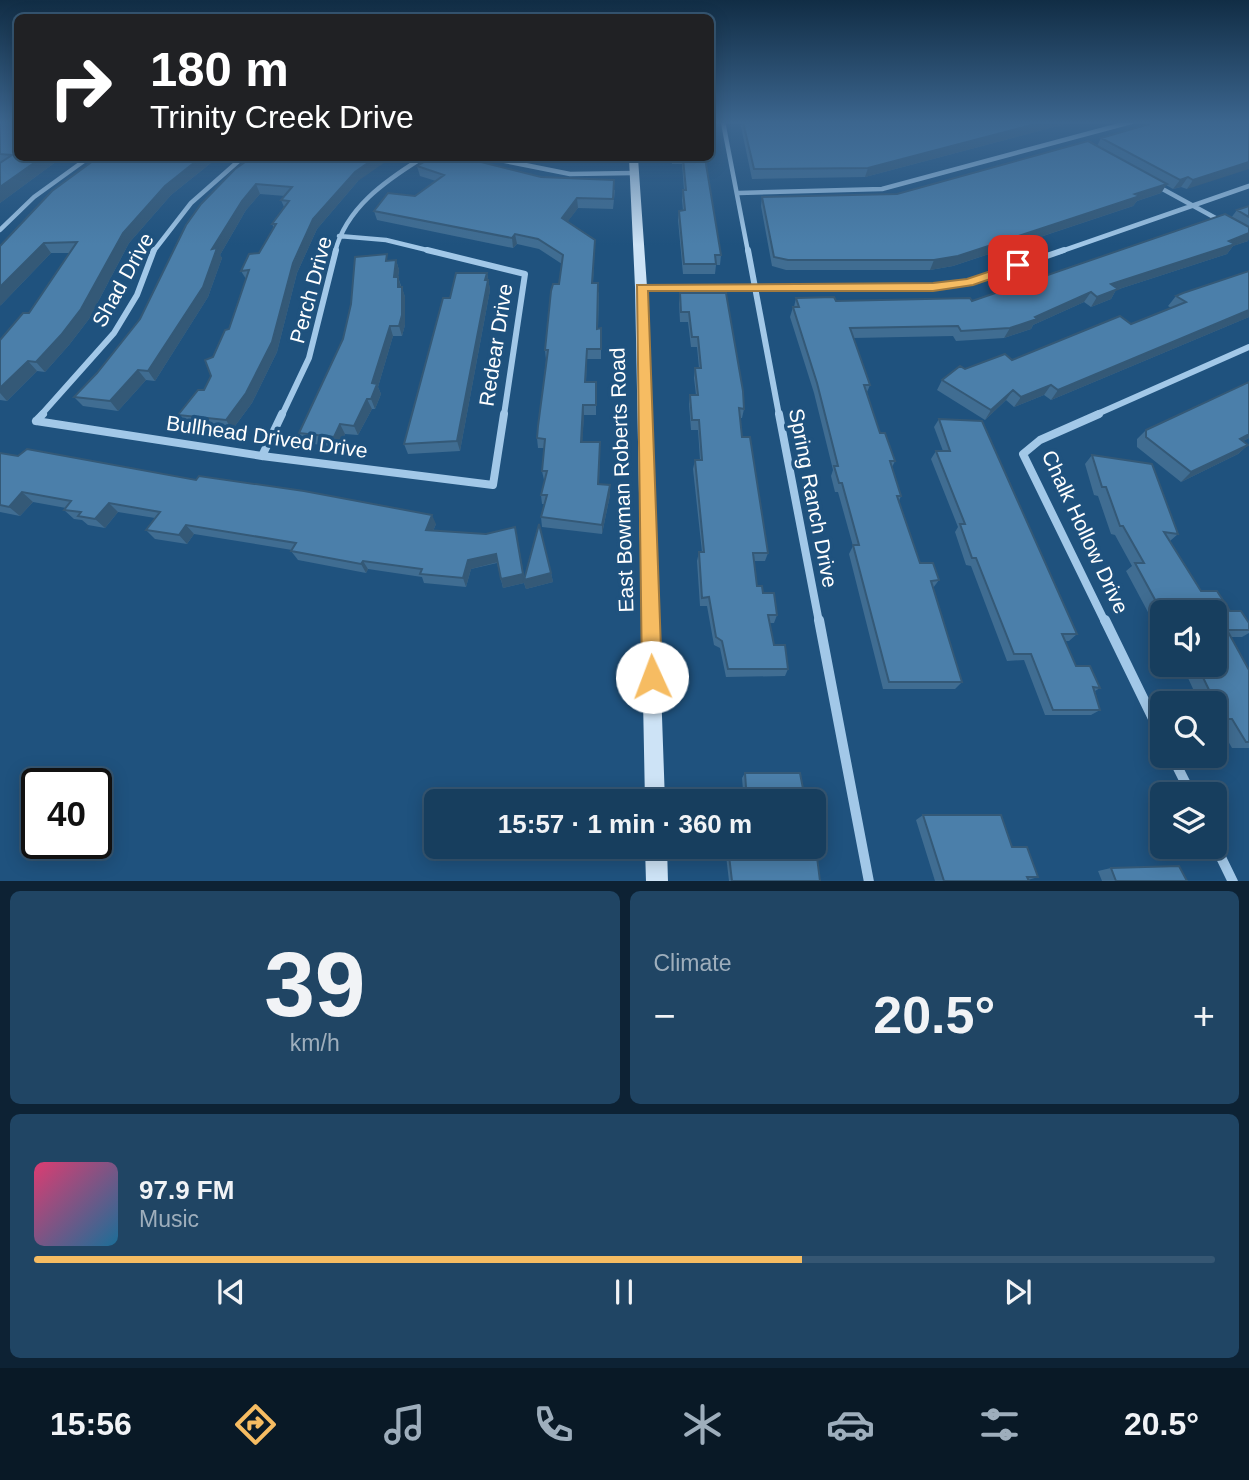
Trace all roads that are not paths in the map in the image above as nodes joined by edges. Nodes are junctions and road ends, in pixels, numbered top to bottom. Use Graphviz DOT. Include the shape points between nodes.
graph roads {
  1 [pos="81,163"];
  2 [pos="236,163"];
  3 [pos="414,163"];
  4 [pos="516,163"];
  5 [pos="732,163"];
  6 [pos="982,163"];
  7 [pos="633,165"];
  8 [pos="1155,185"];
  9 [pos="1249,186"];
  10 [pos="738,193"];
  11 [pos="1191,205"];
  12 [pos="1226,224"];
  13 [pos="0,230"];
  14 [pos="339,236"];
  15 [pos="641,287"];
  16 [pos="755,287"];
  17 [pos="1249,347"];
  18 [pos="36,421"];
  19 [pos="262,456"];
  20 [pos="493,485"];
  21 [pos="1150,713"];
  22 [pos="655,789"];
  23 [pos="656,859"];
  24 [pos="1222,859"];
  25 [pos="657,881"];
  26 [pos="869,881"];
  27 [pos="1233,881"];
  1 -- 13 [label="street" via="34,197"];
  2 -- 18 [label="street, Shad Drive" via="191,203 153,252 137,295 114,333"];
  3 -- 14 [label="street, Perch Drive" via="355,210"];
  4 -- 7 [label="street" via="570,174"];
  5 -- 10 [label="street, Spring Ranch Drive"];
  6 -- 10 [label="street" via="882,190"];
  7 -- 15 [label="street, East Bowman Roberts Road"];
  8 -- 11 [label="street"];
  9 -- 11 [label="street"];
  10 -- 16 [label="street, Spring Ranch Drive"];
  11 -- 12 [label="street"];
  11 -- 16 [label="street" via="969,282 933,287"];
  14 -- 19 [label="street, Perch Drive" via="309,358"];
  14 -- 20 [label="street, Redear Drive" via="386,240 525,274"];
  15 -- 16 [label="street"];
  15 -- 22 [label="street, East Bowman Roberts Road"];
  16 -- 26 [label="street, Spring Ranch Drive"];
  17 -- 21 [label="street, Chalk Hollow Drive" via="1040,440 1023,454"];
  18 -- 19 [label="street, Bullhead Drived Drive"];
  19 -- 20 [label="street, Bullhead Drived Drive"];
  23 -- 25 [label="street"];
  24 -- 27 [label="street"];
}
